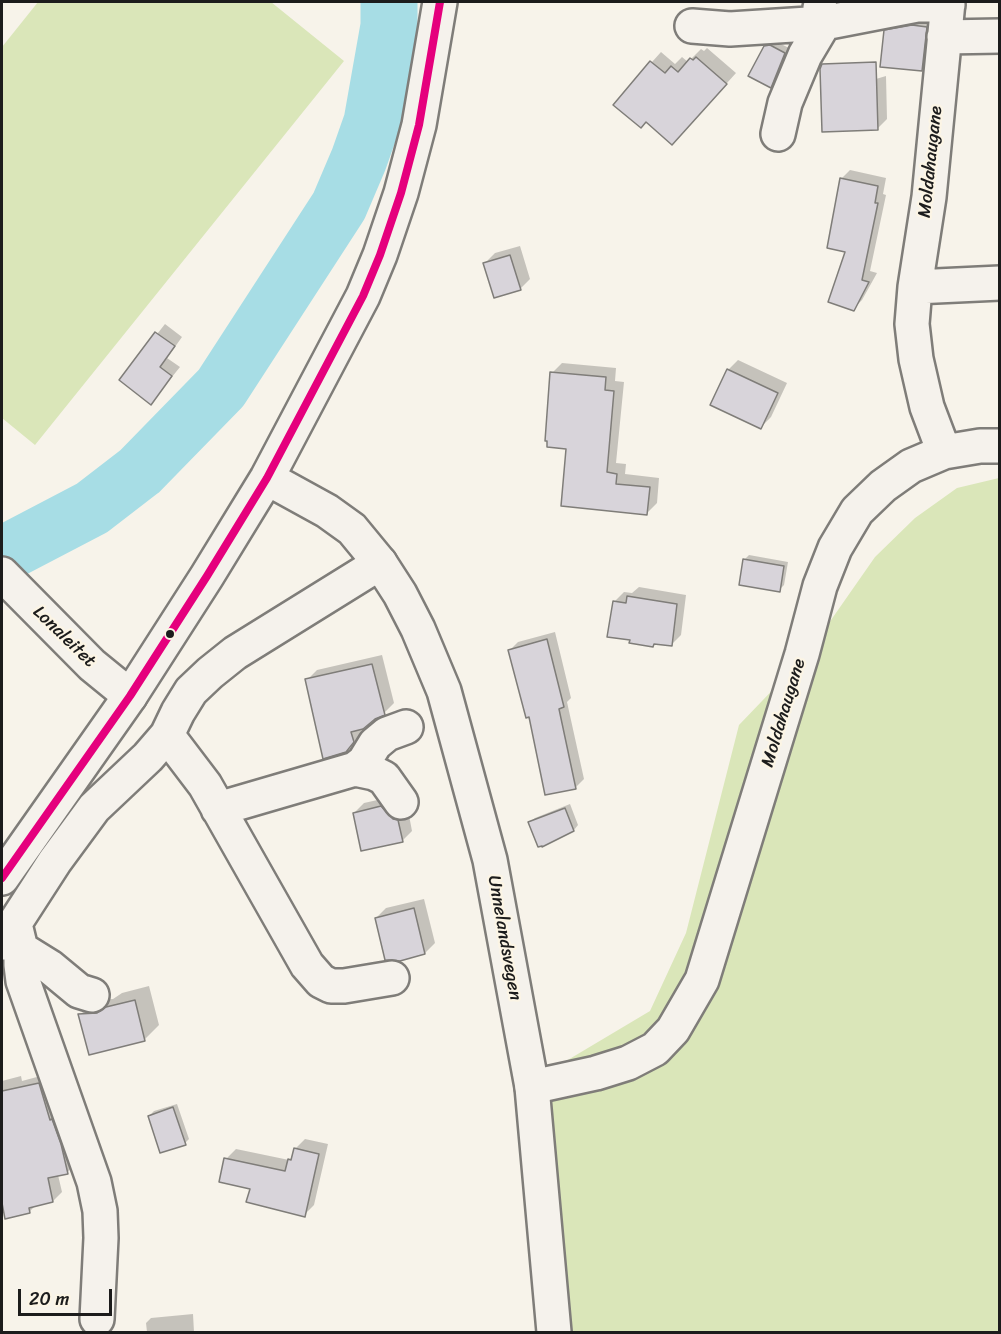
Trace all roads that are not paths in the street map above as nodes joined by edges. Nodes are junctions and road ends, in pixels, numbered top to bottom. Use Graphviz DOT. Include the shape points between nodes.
graph roads {
  1 [pos="440,2"];
  2 [pos="948,3"];
  3 [pos="821,12"];
  4 [pos="692,26"];
  5 [pos="999,36"];
  6 [pos="944,38"];
  7 [pos="778,134"];
  8 [pos="999,283"];
  9 [pos="915,287"];
  10 [pos="999,446"];
  11 [pos="944,452"];
  12 [pos="267,478"];
  13 [pos="380,563"];
  14 [pos="6,578"];
  15 [pos="130,696"];
  16 [pos="406,727"];
  17 [pos="167,735"];
  18 [pos="355,769"];
  19 [pos="401,802"];
  20 [pos="218,809"];
  21 [pos="2,878"];
  22 [pos="13,939"];
  23 [pos="392,978"];
  24 [pos="92,995"];
  25 [pos="532,1087"];
  26 [pos="97,1319"];
  27 [pos="554,1332"];
  1 -- 12 [label="street" via="418,125 380,255 363,296"];
  2 -- 3 [label="street"];
  2 -- 6 [label="street, Moldahaugane"];
  3 -- 4 [label="street" via="730,29"];
  3 -- 7 [label="street" via="785,103"];
  5 -- 6 [label="street"];
  6 -- 9 [label="street, Moldahaugane" via="929,197"];
  8 -- 9 [label="street"];
  9 -- 11 [label="street, Moldahaugane" via="912,324 916,359 927,406"];
  10 -- 11 [label="street"];
  11 -- 25 [label="street, Moldahaugane" via="911,466 883,486 857,511 835,548 820,586 702,980 688,1008 655,1049 628,1063"];
  12 -- 13 [label="street, Unnelandsvegen" via="352,529"];
  12 -- 15 [label="street"];
  13 -- 17 [label="street" via="235,653 210,673 191,691"];
  13 -- 25 [label="street, Unnelandsvegen" via="418,629 447,701 490,860"];
  14 -- 15 [label="street, Lonaleitet" via="92,665"];
  15 -- 21 [label="street"];
  16 -- 18 [label="street" via="387,734"];
  17 -- 20 [label="street" via="205,784"];
  17 -- 22 [label="street" via="94,808 55,861"];
  18 -- 19 [label="street" via="384,778"];
  18 -- 20 [label="street"];
  20 -- 23 [label="street" via="307,965 321,981 344,986"];
  22 -- 24 [label="street" via="78,991"];
  22 -- 26 [label="street" via="23,981 100,1211"];
  25 -- 27 [label="street, Unnelandsvegen"];
}
